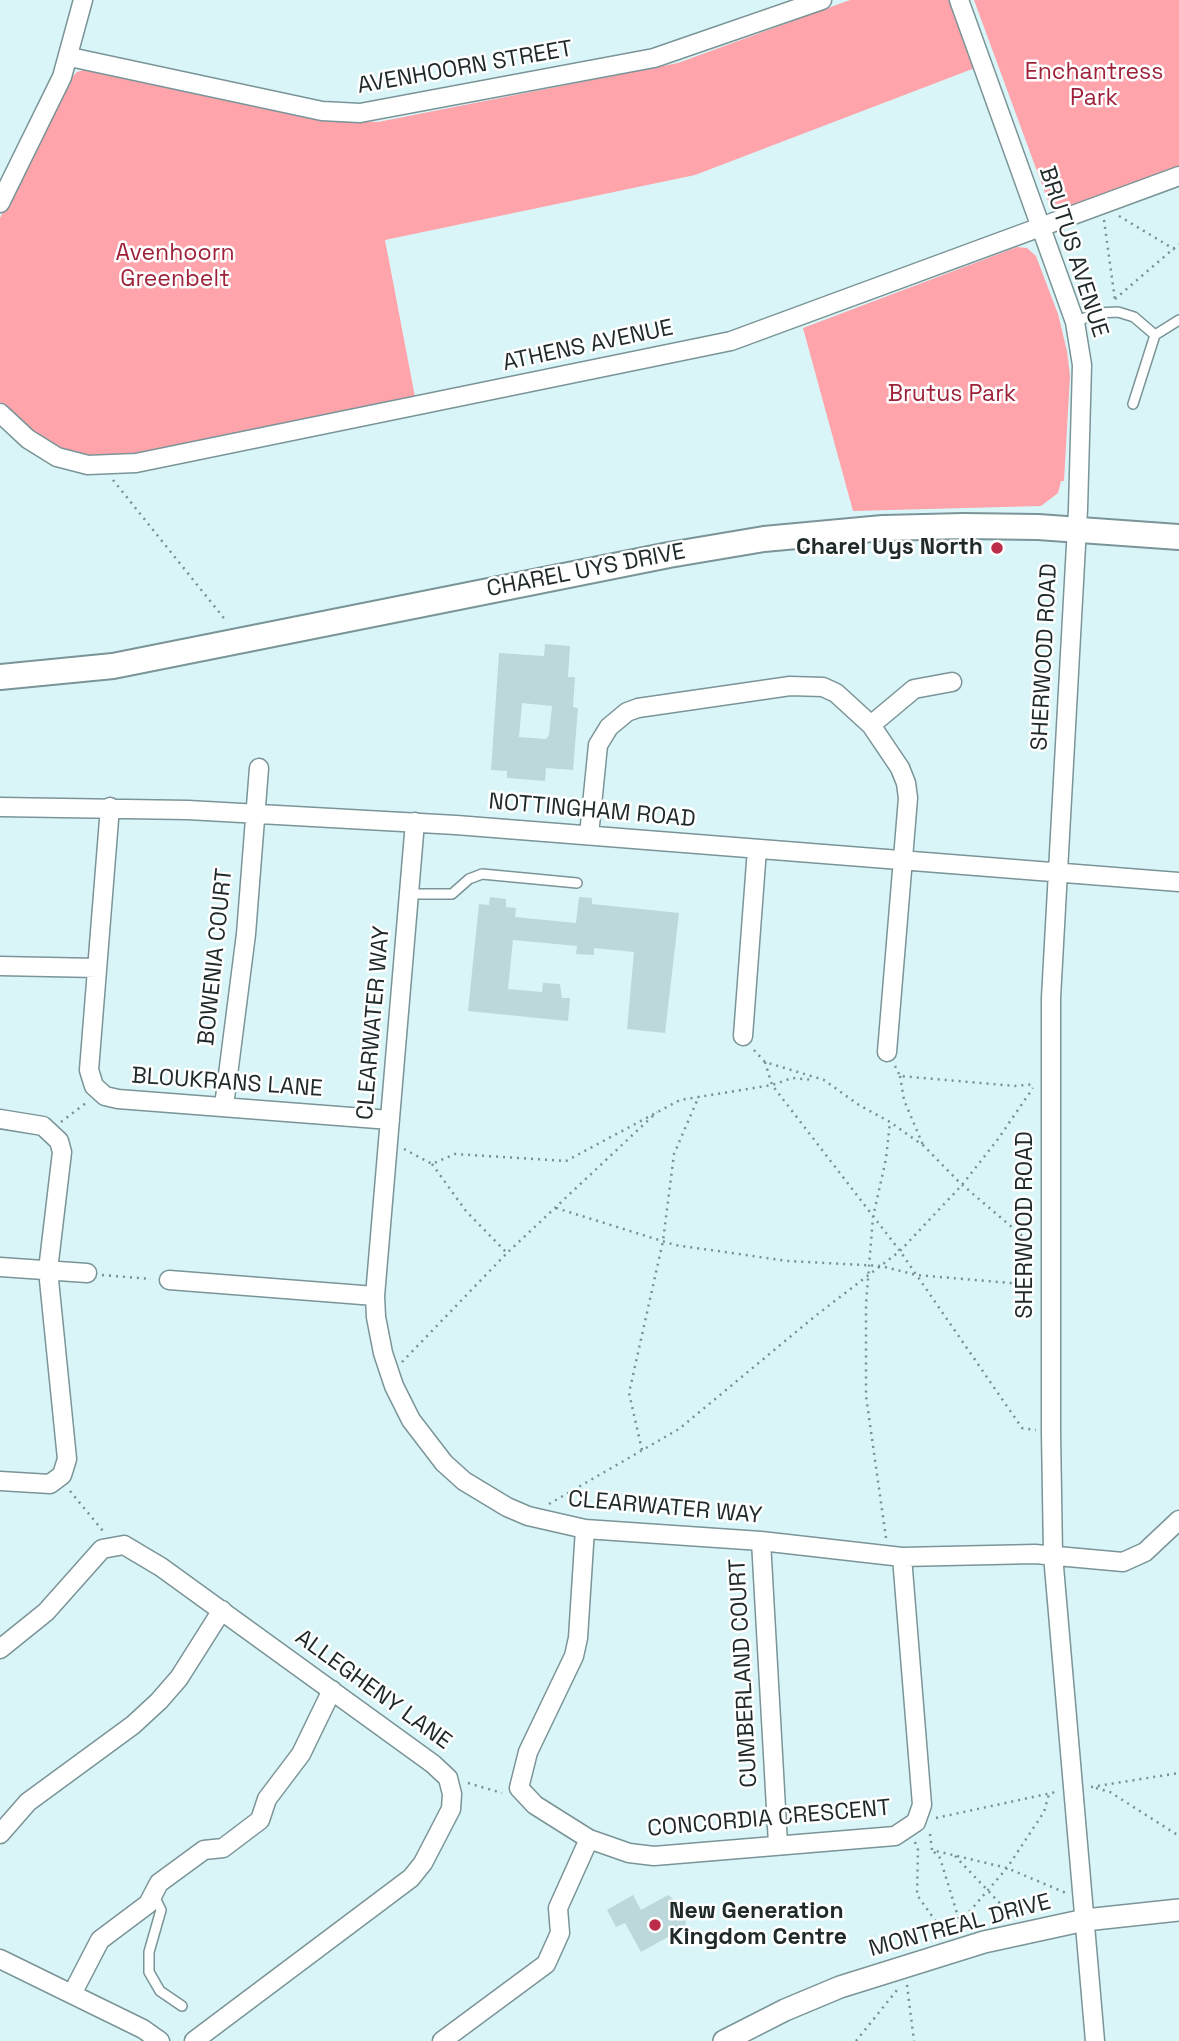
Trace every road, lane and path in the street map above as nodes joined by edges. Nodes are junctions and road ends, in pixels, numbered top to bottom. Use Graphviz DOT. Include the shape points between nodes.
graph roads {
  1 [pos="83,0"];
  2 [pos="822,0"];
  3 [pos="959,0"];
  4 [pos="70,57"];
  5 [pos="1179,177"];
  6 [pos="0,203"];
  7 [pos="1101,206"];
  8 [pos="1042,228"];
  9 [pos="1179,244"];
  10 [pos="1174,249"];
  11 [pos="1179,252"];
  12 [pos="1115,300"];
  13 [pos="1118,312"];
  14 [pos="1179,320"];
  15 [pos="1075,322"];
  16 [pos="1155,335"];
  17 [pos="1133,404"];
  18 [pos="0,413"];
  19 [pos="103,466"];
  20 [pos="1077,529"];
  21 [pos="1179,537"];
  22 [pos="241,640"];
  23 [pos="0,677"];
  24 [pos="952,682"];
  25 [pos="871,725"];
  26 [pos="259,768"];
  27 [pos="0,807"];
  28 [pos="110,807"];
  29 [pos="255,813"];
  30 [pos="415,822"];
  31 [pos="589,835"];
  32 [pos="758,849"];
  33 [pos="902,860"];
  34 [pos="1057,872"];
  35 [pos="1179,882"];
  36 [pos="577,883"];
  37 [pos="409,894"];
  38 [pos="0,966"];
  39 [pos="97,968"];
  40 [pos="743,1036"];
  41 [pos="887,1052"];
  42 [pos="765,1062"];
  43 [pos="900,1076"];
  44 [pos="824,1080"];
  45 [pos="772,1084"];
  46 [pos="1043,1084"];
  47 [pos="100,1092"];
  48 [pos="699,1096"];
  49 [pos="224,1105"];
  50 [pos="659,1111"];
  51 [pos="0,1119"];
  52 [pos="390,1120"];
  53 [pos="890,1122"];
  54 [pos="50,1131"];
  55 [pos="388,1140"];
  56 [pos="924,1146"];
  57 [pos="432,1164"];
  58 [pos="962,1185"];
  59 [pos="556,1208"];
  60 [pos="873,1217"];
  61 [pos="663,1241"];
  62 [pos="900,1251"];
  63 [pos="1040,1251"];
  64 [pos="507,1253"];
  65 [pos="869,1265"];
  66 [pos="881,1266"];
  67 [pos="0,1267"];
  68 [pos="48,1270"];
  69 [pos="87,1273"];
  70 [pos="868,1275"];
  71 [pos="916,1275"];
  72 [pos="169,1280"];
  73 [pos="1051,1284"];
  74 [pos="375,1296"];
  75 [pos="387,1368"];
  76 [pos="1051,1433"];
  77 [pos="642,1450"];
  78 [pos="60,1479"];
  79 [pos="0,1481"];
  80 [pos="528,1516"];
  81 [pos="585,1529"];
  82 [pos="1177,1529"];
  83 [pos="761,1541"];
  84 [pos="114,1545"];
  85 [pos="1053,1555"];
  86 [pos="895,1556"];
  87 [pos="222,1610"];
  88 [pos="0,1648"];
  89 [pos="332,1690"];
  90 [pos="1179,1773"];
  91 [pos="451,1784"];
  92 [pos="1092,1787"];
  93 [pos="519,1788"];
  94 [pos="1073,1788"];
  95 [pos="1049,1794"];
  96 [pos="918,1824"];
  97 [pos="0,1834"];
  98 [pos="1179,1836"];
  99 [pos="589,1839"];
  100 [pos="778,1844"];
  101 [pos="932,1850"];
  102 [pos="955,1856"];
  103 [pos="1007,1868"];
  104 [pos="988,1892"];
  105 [pos="153,1894"];
  106 [pos="1179,1910"];
  107 [pos="1084,1912"];
  108 [pos="960,1923"];
  109 [pos="1020,1933"];
  110 [pos="0,1959"];
  111 [pos="72,1994"];
  112 [pos="182,2006"];
  113 [pos="160,2041"];
  114 [pos="194,2041"];
  115 [pos="442,2041"];
  116 [pos="724,2041"];
  117 [pos="856,2041"];
  118 [pos="914,2041"];
  119 [pos="1095,2041"];
  1 -- 4 [label="street"];
  2 -- 4 [label="street, AVENHOORN STREET" via="654,58 360,113 322,111"];
  3 -- 8 [label="street, BRUTUS AVENUE"];
  4 -- 6 [label="street"];
  5 -- 7 [label="street, ATHENS AVENUE"];
  7 -- 8 [label="street, ATHENS AVENUE"];
  7 -- 10 [label="path"];
  7 -- 12 [label="path"];
  8 -- 15 [label="street, BRUTUS AVENUE"];
  8 -- 19 [label="street, ATHENS AVENUE" via="732,341"];
  9 -- 10 [label="path"];
  10 -- 11 [label="path"];
  10 -- 12 [label="path"];
  12 -- 13 [label="path"];
  13 -- 15 [label="lane" via="1097,313"];
  13 -- 16 [label="lane" via="1134,317"];
  14 -- 16 [label="lane"];
  15 -- 20 [label="street, BRUTUS AVENUE" via="1083,365"];
  16 -- 17 [label="lane"];
  18 -- 19 [label="street, ATHENS AVENUE" via="42,449 73,462"];
  19 -- 22 [label="path"];
  20 -- 21 [label="main road, CHAREL UYS DRIVE"];
  20 -- 22 [label="main road, CHAREL UYS DRIVE" via="883,528 764,539"];
  20 -- 34 [label="street, SHERWOOD ROAD"];
  22 -- 23 [label="main road, CHAREL UYS DRIVE" via="81,671"];
  24 -- 25 [label="street" via="914,690"];
  25 -- 31 [label="street" via="836,693 807,685 638,708 617,718 598,745"];
  25 -- 33 [label="street" via="906,783"];
  26 -- 29 [label="street, BOWENIA COURT"];
  27 -- 28 [label="street, NOTTINGHAM ROAD"];
  28 -- 29 [label="street, NOTTINGHAM ROAD"];
  28 -- 39 [label="street, BLOUKRANS LANE"];
  29 -- 30 [label="street, NOTTINGHAM ROAD"];
  29 -- 49 [label="street, BOWENIA COURT" via="246,934"];
  30 -- 31 [label="street, NOTTINGHAM ROAD"];
  30 -- 37 [label="street, CLEARWATER WAY"];
  31 -- 32 [label="street, NOTTINGHAM ROAD"];
  32 -- 33 [label="street, NOTTINGHAM ROAD"];
  32 -- 40 [label="street"];
  33 -- 34 [label="street, NOTTINGHAM ROAD"];
  33 -- 41 [label="street"];
  34 -- 35 [label="street, NOTTINGHAM ROAD"];
  34 -- 46 [label="street, SHERWOOD ROAD"];
  36 -- 37 [label="lane" via="482,874 468,878 452,894"];
  37 -- 52 [label="street, CLEARWATER WAY"];
  38 -- 39 [label="street"];
  39 -- 47 [label="street, BLOUKRANS LANE" via="89,1070"];
  40 -- 42 [label="path"];
  41 -- 43 [label="path"];
  42 -- 44 [label="path"];
  42 -- 45 [label="path"];
  43 -- 46 [label="path" via="1014,1086"];
  43 -- 56 [label="path" via="904,1100"];
  44 -- 45 [label="path" via="792,1078"];
  44 -- 53 [label="path"];
  45 -- 48 [label="path"];
  45 -- 60 [label="path"];
  46 -- 58 [label="path"];
  46 -- 73 [label="street, SHERWOOD ROAD"];
  47 -- 49 [label="street, BLOUKRANS LANE" via="118,1099"];
  47 -- 54 [label="path"];
  48 -- 50 [label="path"];
  48 -- 61 [label="path" via="674,1154"];
  49 -- 52 [label="street, BLOUKRANS LANE"];
  50 -- 57 [label="path" via="566,1161 455,1154"];
  50 -- 59 [label="path"];
  51 -- 54 [label="street"];
  52 -- 55 [label="street, CLEARWATER WAY"];
  53 -- 56 [label="path"];
  53 -- 60 [label="path" via="887,1159"];
  54 -- 68 [label="street" via="62,1152"];
  55 -- 57 [label="path"];
  55 -- 74 [label="street, CLEARWATER WAY"];
  56 -- 58 [label="path"];
  57 -- 64 [label="path" via="466,1211"];
  58 -- 62 [label="path"];
  58 -- 63 [label="path"];
  59 -- 61 [label="path"];
  59 -- 64 [label="path"];
  60 -- 62 [label="path"];
  60 -- 65 [label="path"];
  61 -- 65 [label="path" via="788,1261"];
  61 -- 77 [label="path" via="629,1393"];
  62 -- 66 [label="path"];
  62 -- 71 [label="path"];
  64 -- 75 [label="path" via="397,1367"];
  65 -- 66 [label="path"];
  65 -- 70 [label="path"];
  66 -- 70 [label="path"];
  66 -- 71 [label="path"];
  67 -- 68 [label="street"];
  68 -- 69 [label="street"];
  68 -- 78 [label="street" via="67,1459"];
  69 -- 72 [label="path"];
  70 -- 77 [label="path" via="708,1408"];
  70 -- 86 [label="path" via="866,1396"];
  71 -- 73 [label="path"];
  71 -- 76 [label="path" via="1022,1428"];
  72 -- 74 [label="street"];
  73 -- 76 [label="street, SHERWOOD ROAD"];
  74 -- 75 [label="street, CLEARWATER WAY"];
  75 -- 80 [label="street, CLEARWATER WAY" via="411,1420 444,1463 489,1498"];
  76 -- 85 [label="street, SHERWOOD ROAD"];
  77 -- 80 [label="path"];
  78 -- 79 [label="street" via="43,1485"];
  78 -- 84 [label="path"];
  80 -- 81 [label="street, CLEARWATER WAY"];
  81 -- 83 [label="street, CLEARWATER WAY"];
  81 -- 93 [label="street" via="574,1656 528,1752"];
  82 -- 85 [label="street, CLEARWATER WAY" via="1123,1562"];
  83 -- 86 [label="street, CLEARWATER WAY"];
  83 -- 100 [label="street, CUMBERLAND COURT"];
  84 -- 87 [label="street, ALLEGHENY LANE" via="139,1552"];
  84 -- 88 [label="street" via="102,1549 55,1604"];
  85 -- 86 [label="street, CLEARWATER WAY"];
  85 -- 94 [label="street, SHERWOOD ROAD"];
  86 -- 96 [label="street, CONCORDIA CRESCENT" via="922,1805"];
  87 -- 89 [label="street, ALLEGHENY LANE"];
  87 -- 97 [label="street" via="179,1678 159,1700 133,1725 28,1802"];
  89 -- 91 [label="street, ALLEGHENY LANE" via="433,1764"];
  89 -- 105 [label="street" via="301,1754 267,1799 260,1820 223,1848 204,1850 159,1883"];
  90 -- 92 [label="path"];
  91 -- 93 [label="path" via="469,1783 502,1793"];
  91 -- 114 [label="street, ALLEGHENY LANE" via="450,1809 411,1878"];
  92 -- 94 [label="path"];
  92 -- 98 [label="path" via="1110,1792"];
  93 -- 99 [label="street, CONCORDIA CRESCENT" via="535,1805"];
  94 -- 95 [label="path"];
  94 -- 107 [label="street, SHERWOOD ROAD"];
  95 -- 96 [label="path"];
  95 -- 103 [label="path" via="1044,1812"];
  96 -- 100 [label="street, CONCORDIA CRESCENT" via="895,1836"];
  96 -- 101 [label="path"];
  96 -- 108 [label="path" via="917,1895 947,1936"];
  99 -- 100 [label="street, CONCORDIA CRESCENT" via="654,1856"];
  99 -- 115 [label="street" via="558,1908 560,1933 546,1964"];
  101 -- 102 [label="path"];
  101 -- 108 [label="path" via="940,1858"];
  102 -- 103 [label="path"];
  102 -- 104 [label="path"];
  103 -- 104 [label="path"];
  103 -- 107 [label="path" via="1066,1892"];
  104 -- 108 [label="path"];
  104 -- 109 [label="path" via="1014,1918"];
  105 -- 111 [label="street" via="148,1904 100,1940"];
  105 -- 112 [label="lane" via="161,1910 149,1952 149,1972 160,1991"];
  106 -- 107 [label="street, MONTREAL DRIVE"];
  107 -- 109 [label="street, MONTREAL DRIVE"];
  107 -- 119 [label="street, SHERWOOD ROAD"];
  109 -- 116 [label="street, MONTREAL DRIVE" via="841,1987"];
  110 -- 111 [label="street"];
  111 -- 113 [label="street"];
  117 -- 118 [label="path" via="907,1980"];
}
